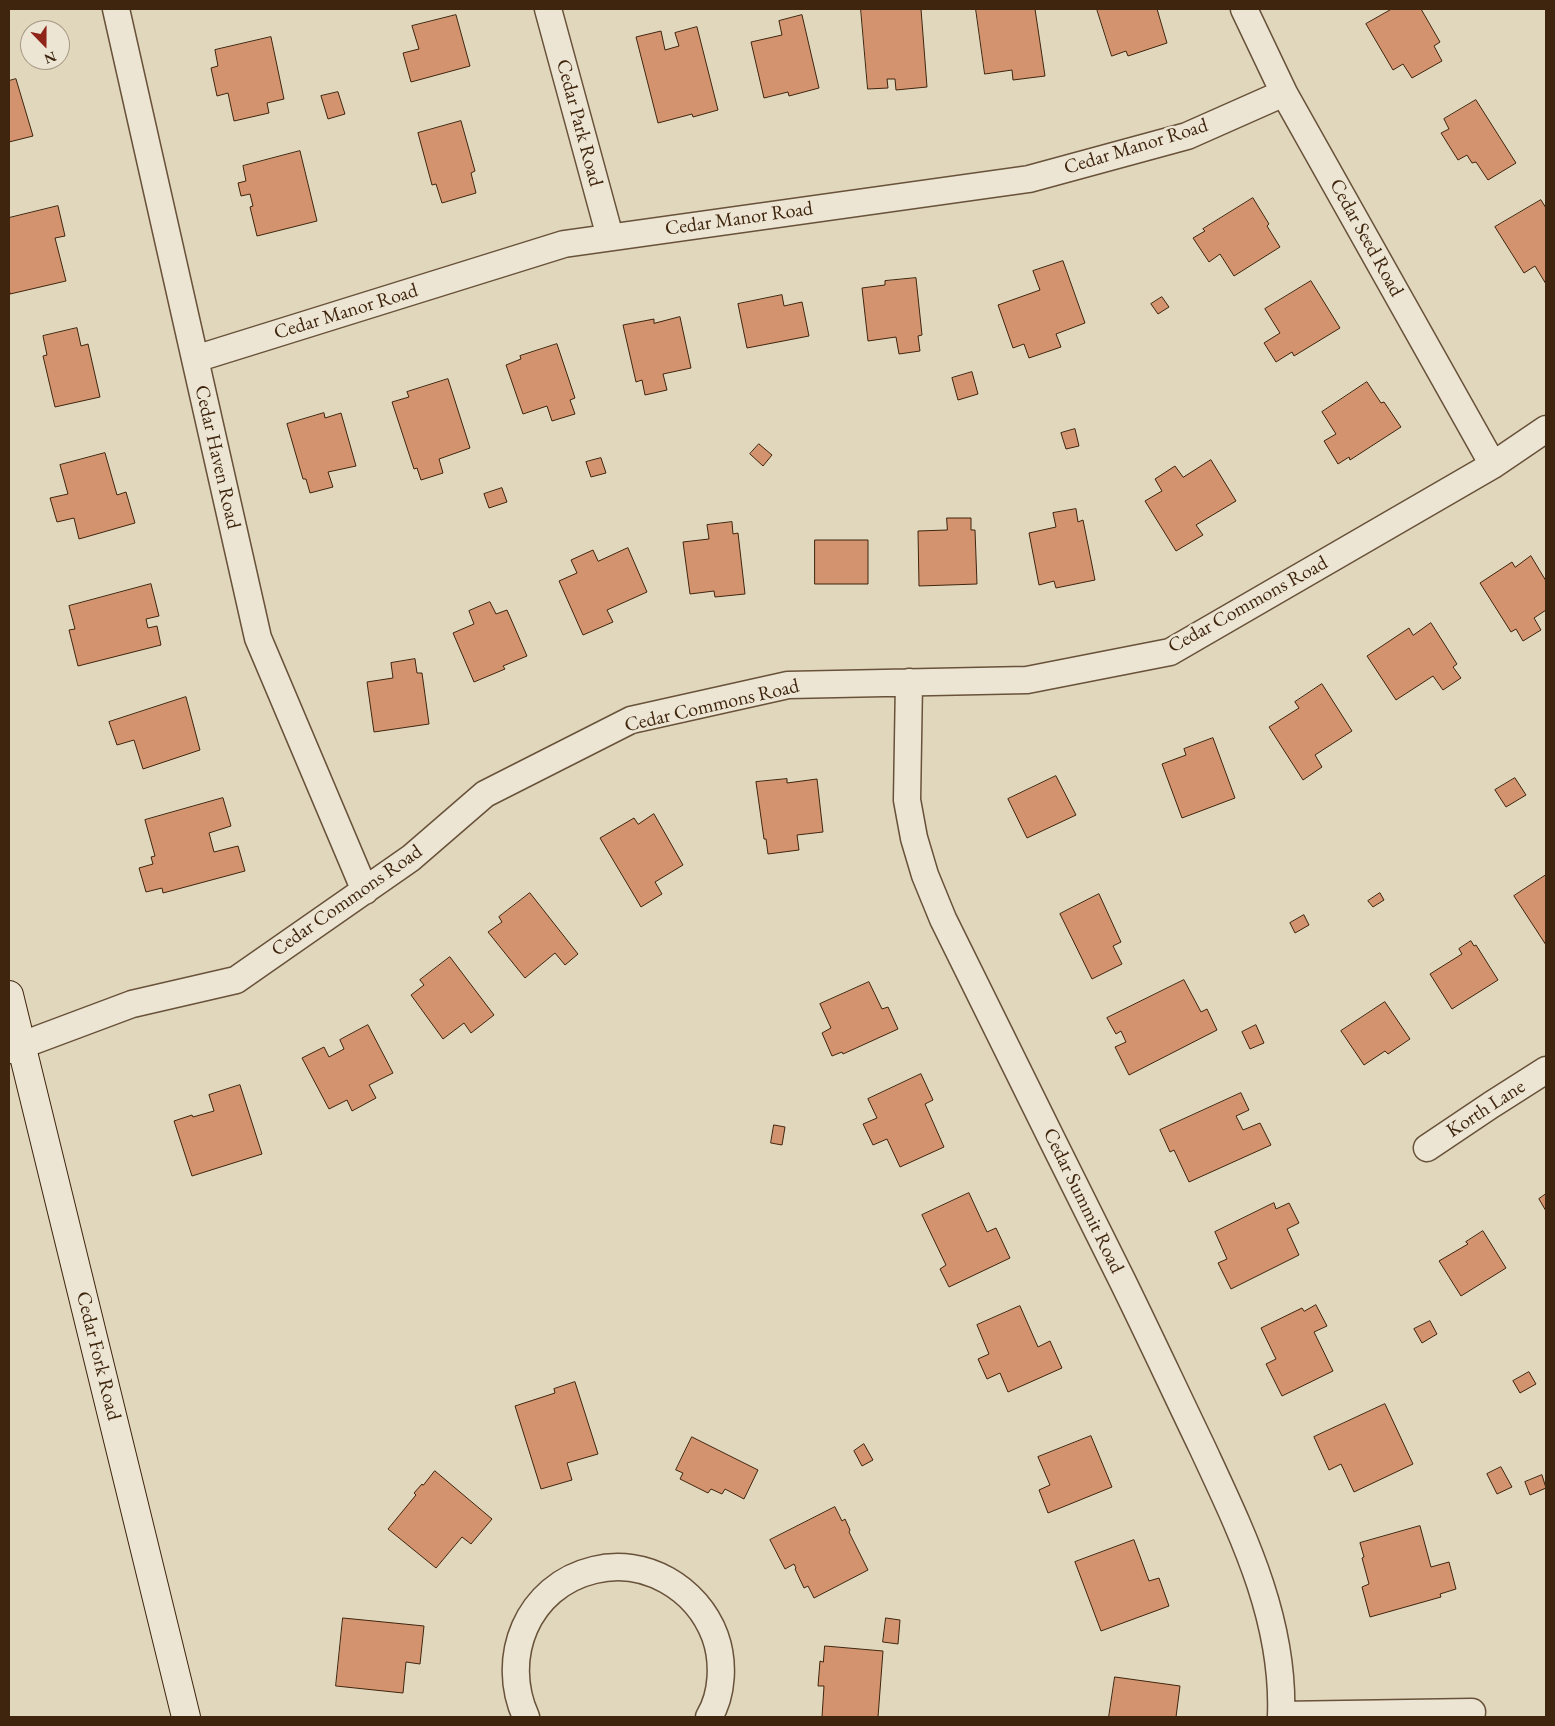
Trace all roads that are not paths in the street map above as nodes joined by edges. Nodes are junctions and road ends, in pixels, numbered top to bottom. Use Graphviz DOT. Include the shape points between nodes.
graph roads {
  1 [pos="116,9"];
  2 [pos="548,9"];
  3 [pos="1244,9"];
  4 [pos="1284,93"];
  5 [pos="610,237"];
  6 [pos="195,359"];
  7 [pos="1546,430"];
  8 [pos="1493,465"];
  9 [pos="909,682"];
  10 [pos="365,891"];
  11 [pos="9,995"];
  12 [pos="15,1048"];
  13 [pos="1546,1070"];
  14 [pos="1427,1148"];
  15 [pos="1472,1712"];
  16 [pos="1281,1716"];
  17 [pos="186,1717"];
  18 [pos="526,1717"];
  19 [pos="709,1717"];
  1 -- 6 [label="street, Cedar Haven Road"];
  2 -- 5 [label="street, Cedar Park Road"];
  3 -- 4 [label="street, Cedar Seed Road"];
  4 -- 5 [label="street, Cedar Manor Road" via="1188,136 1029,179"];
  4 -- 8 [label="street, Cedar Seed Road"];
  5 -- 6 [label="street, Cedar Manor Road" via="564,244"];
  6 -- 10 [label="street, Cedar Haven Road" via="258,638"];
  7 -- 8 [label="street, Cedar Commons Road"];
  8 -- 9 [label="street, Cedar Commons Road" via="1170,652 1027,680"];
  9 -- 10 [label="street, Cedar Commons Road" via="788,685 631,720 485,794 411,858"];
  9 -- 16 [label="street, Cedar Summit Road" via="907,800 925,875 943,919 1152,1341 1240,1529 1261,1583 1274,1635 1280,1674"];
  10 -- 12 [label="street, Cedar Commons Road" via="236,980 132,1004"];
  11 -- 12 [label="street, Cedar Fork Road"];
  12 -- 17 [label="street, Cedar Fork Road"];
  13 -- 14 [label="street, Korth Lane"];
  15 -- 16 [label="street"];
  18 -- 19 [label="street" via="515,1672 524,1626 552,1590 593,1570 616,1567 662,1576 698,1604 710,1623 718,1645 721,1668 719,1691"];
}
